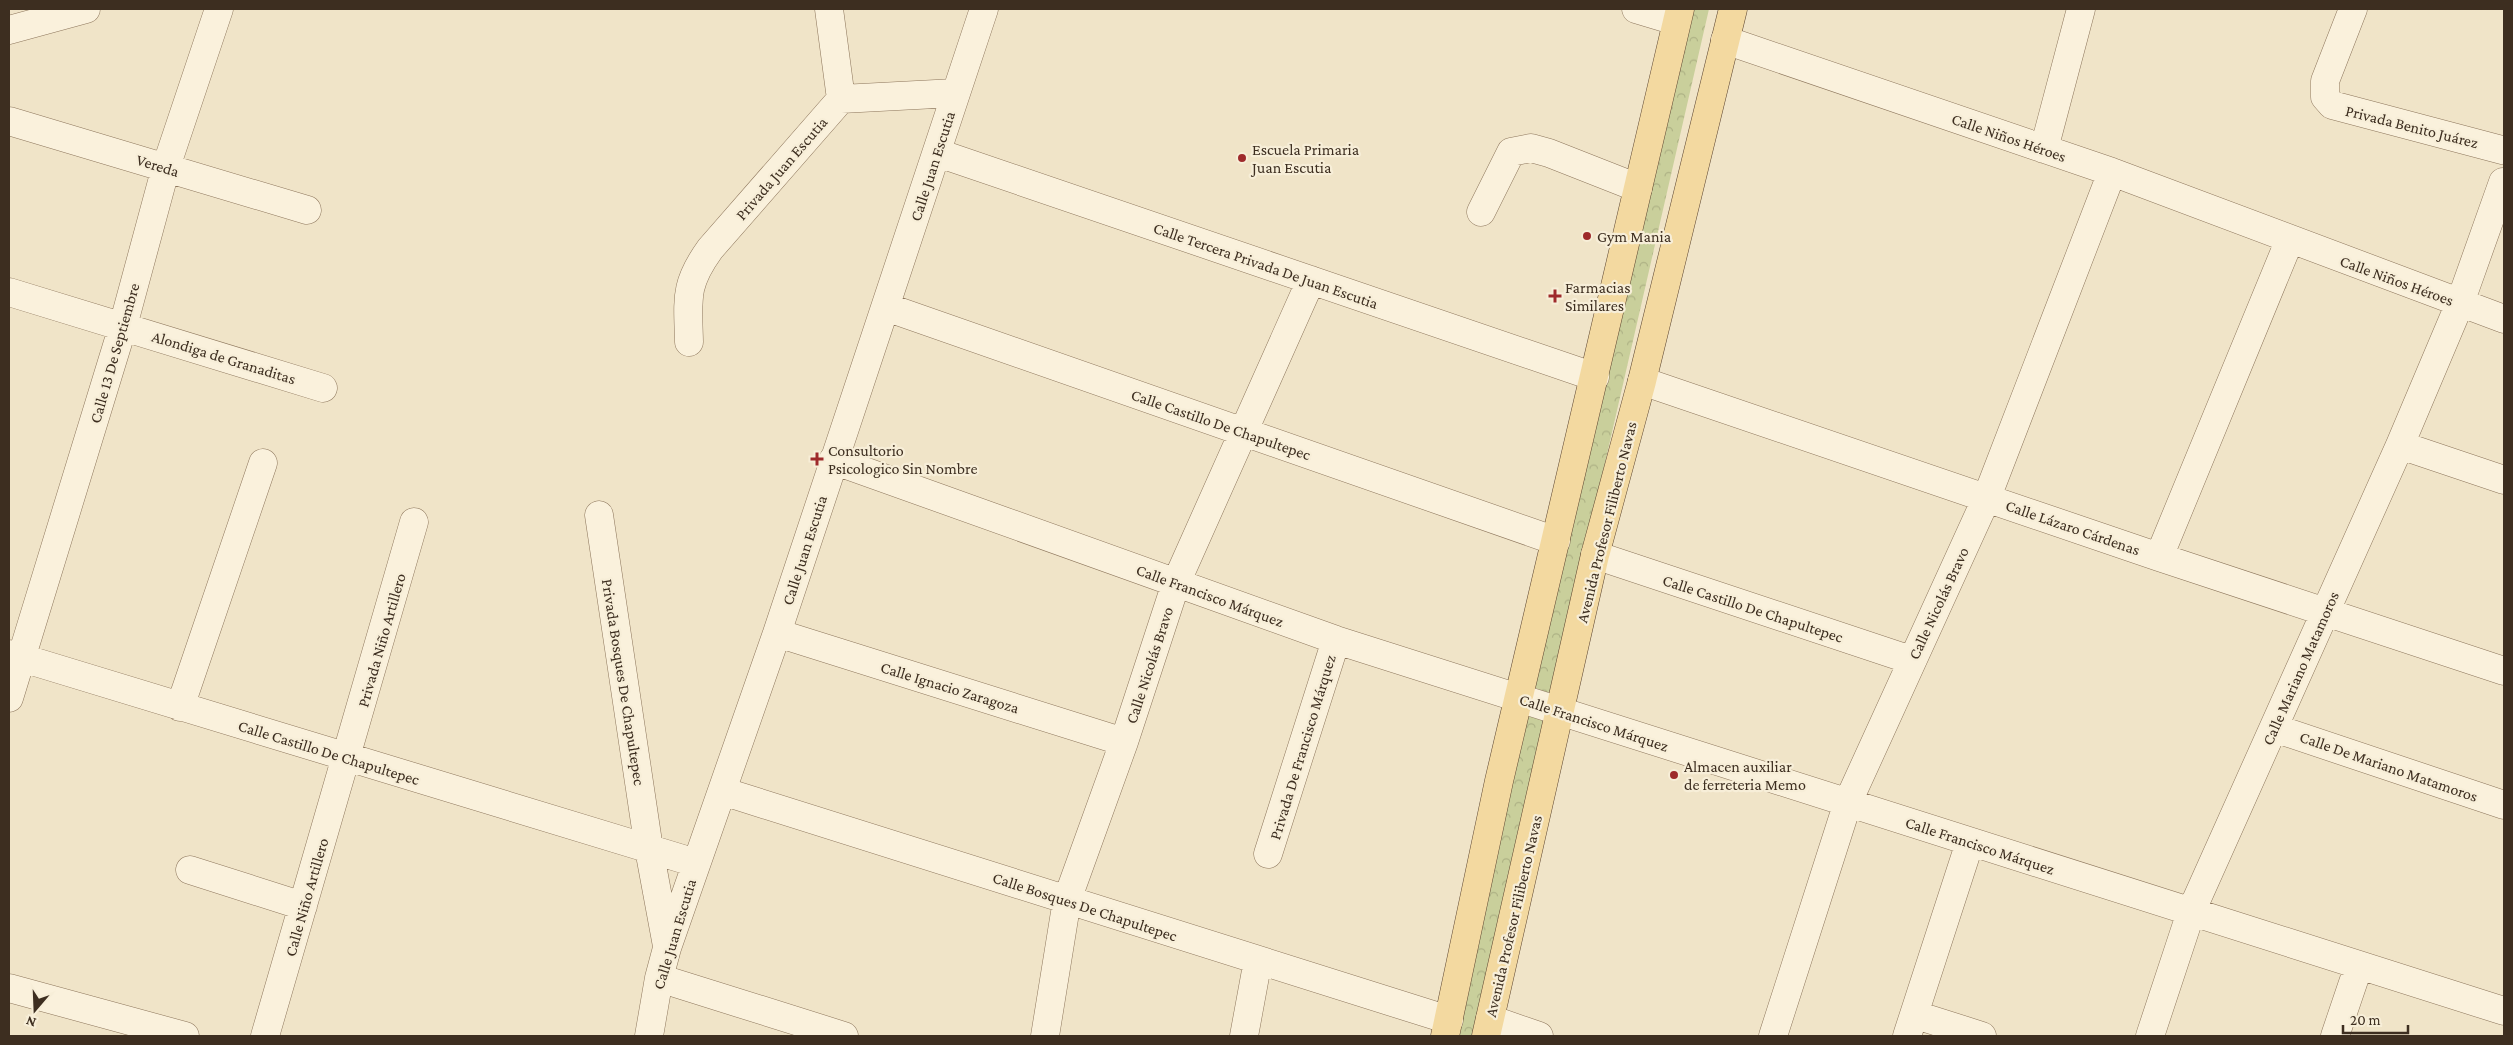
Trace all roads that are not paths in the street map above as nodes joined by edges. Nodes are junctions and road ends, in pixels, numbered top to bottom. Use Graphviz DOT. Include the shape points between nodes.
graph roads {
  1 [pos="86,9"];
  2 [pos="219,9"];
  3 [pos="829,9"];
  4 [pos="984,9"];
  5 [pos="1636,9"];
  6 [pos="1733,9"];
  7 [pos="2353,9"];
  8 [pos="2078,10"];
  9 [pos="1678,15"];
  10 [pos="9,30"];
  11 [pos="1725,40"];
  12 [pos="956,94"];
  13 [pos="841,99"];
  14 [pos="9,121"];
  15 [pos="2044,149"];
  16 [pos="2502,150"];
  17 [pos="938,153"];
  18 [pos="166,167"];
  19 [pos="2112,172"];
  20 [pos="2503,182"];
  21 [pos="1638,188"];
  22 [pos="307,210"];
  23 [pos="1481,212"];
  24 [pos="2290,240"];
  25 [pos="1311,280"];
  26 [pos="9,292"];
  27 [pos="2460,303"];
  28 [pos="886,307"];
  29 [pos="2504,319"];
  30 [pos="123,326"];
  31 [pos="689,342"];
  32 [pos="1595,378"];
  33 [pos="1642,381"];
  34 [pos="323,388"];
  35 [pos="1243,432"];
  36 [pos="2400,445"];
  37 [pos="833,460"];
  38 [pos="263,463"];
  39 [pos="2504,480"];
  40 [pos="1987,498"];
  41 [pos="599,515"];
  42 [pos="414,522"];
  43 [pos="1556,541"];
  44 [pos="1595,555"];
  45 [pos="2159,557"];
  46 [pos="1176,583"];
  47 [pos="2324,612"];
  48 [pos="776,633"];
  49 [pos="1336,640"];
  50 [pos="15,656"];
  51 [pos="1911,660"];
  52 [pos="2504,671"];
  53 [pos="9,698"];
  54 [pos="1520,698"];
  55 [pos="180,707"];
  56 [pos="1559,710"];
  57 [pos="2274,728"];
  58 [pos="1124,742"];
  59 [pos="347,758"];
  60 [pos="722,791"];
  61 [pos="1848,802"];
  62 [pos="2504,805"];
  63 [pos="1970,842"];
  64 [pos="649,849"];
  65 [pos="1268,854"];
  66 [pos="696,863"];
  67 [pos="190,870"];
  68 [pos="1067,900"];
  69 [pos="303,906"];
  70 [pos="2192,912"];
  71 [pos="667,948"];
  72 [pos="1258,960"];
  73 [pos="2358,965"];
  74 [pos="659,978"];
  75 [pos="9,988"];
  76 [pos="2504,1011"];
  77 [pos="1912,1025"];
  78 [pos="1447,1028"];
  79 [pos="1488,1028"];
  80 [pos="185,1036"];
  81 [pos="265,1036"];
  82 [pos="649,1036"];
  83 [pos="844,1036"];
  84 [pos="1044,1036"];
  85 [pos="1244,1036"];
  86 [pos="1539,1036"];
  87 [pos="1773,1036"];
  88 [pos="1982,1036"];
  89 [pos="2150,1036"];
  90 [pos="2335,1036"];
  1 -- 10 [label="street"];
  2 -- 18 [label="street, Calle 13 De Septiembre"];
  3 -- 13 [label="street"];
  4 -- 12 [label="street, Calle Juan Escutia"];
  5 -- 9 [label="street"];
  6 -- 11 [label="main road, Avenida Profesor Filiberto Navas"];
  7 -- 16 [label="street, Privada Benito Juárez" via="2325,81 2325,97 2340,108"];
  8 -- 15 [label="street"];
  9 -- 21 [label="main road"];
  11 -- 15 [label="street, Calle Niños Héroes"];
  11 -- 33 [label="main road, Avenida Profesor Filiberto Navas"];
  12 -- 13 [label="street"];
  12 -- 17 [label="street, Calle Juan Escutia"];
  13 -- 31 [label="street, Privada Juan Escutia" via="698,266 688,291"];
  14 -- 18 [label="street, Vereda"];
  15 -- 19 [label="street, Calle Niños Héroes"];
  17 -- 25 [label="street, Calle Tercera Privada De Juan Escutia"];
  17 -- 28 [label="street, Calle Juan Escutia"];
  18 -- 22 [label="street, Vereda"];
  18 -- 30 [label="street, Calle 13 De Septiembre"];
  19 -- 24 [label="street, Calle Niños Héroes"];
  19 -- 40 [label="street, Calle Nicolás Bravo"];
  20 -- 27 [label="street, Calle Mariano Matamoros"];
  21 -- 23 [label="street" via="1531,148 1511,152"];
  21 -- 32 [label="main road"];
  24 -- 27 [label="street, Calle Niños Héroes"];
  24 -- 45 [label="street"];
  25 -- 32 [label="street, Calle Tercera Privada De Juan Escutia"];
  25 -- 35 [label="street, Calle Nicolás Bravo"];
  26 -- 30 [label="street, Alondiga de Granaditas"];
  27 -- 29 [label="street, Calle Niños Héroes"];
  27 -- 36 [label="street, Calle Mariano Matamoros"];
  28 -- 35 [label="street, Calle Castillo De Chapultepec"];
  28 -- 37 [label="street, Calle Juan Escutia"];
  30 -- 34 [label="street, Alondiga de Granaditas"];
  30 -- 50 [label="street, Calle 13 De Septiembre"];
  32 -- 43 [label="main road"];
  33 -- 40 [label="street, Calle Lázaro Cárdenas"];
  33 -- 44 [label="main road, Avenida Profesor Filiberto Navas"];
  35 -- 43 [label="street, Calle Castillo De Chapultepec"];
  35 -- 46 [label="street, Calle Nicolás Bravo"];
  36 -- 39 [label="street"];
  36 -- 47 [label="street, Calle Mariano Matamoros"];
  37 -- 46 [label="street, Calle Francisco Márquez"];
  37 -- 48 [label="street, Calle Juan Escutia"];
  38 -- 55 [label="street"];
  40 -- 45 [label="street, Calle Lázaro Cárdenas"];
  40 -- 51 [label="street, Calle Nicolás Bravo"];
  41 -- 64 [label="street, Privada Bosques De Chapultepec"];
  42 -- 59 [label="street, Privada Niño Artillero"];
  43 -- 54 [label="main road"];
  44 -- 51 [label="street, Calle Castillo De Chapultepec"];
  44 -- 56 [label="main road, Avenida Profesor Filiberto Navas"];
  45 -- 47 [label="street, Calle Lázaro Cárdenas"];
  46 -- 49 [label="street, Calle Francisco Márquez"];
  46 -- 58 [label="street, Calle Nicolás Bravo"];
  47 -- 52 [label="street, Calle Lázaro Cárdenas"];
  47 -- 57 [label="street, Calle Mariano Matamoros"];
  48 -- 58 [label="street, Calle Ignacio Zaragoza"];
  48 -- 60 [label="street, Calle Juan Escutia"];
  49 -- 54 [label="street, Calle Francisco Márquez"];
  49 -- 65 [label="street, Privada De Francisco Márquez"];
  50 -- 53 [label="street, Calle 13 De Septiembre"];
  50 -- 55 [label="street, Calle Castillo De Chapultepec"];
  51 -- 61 [label="street, Calle Nicolás Bravo"];
  54 -- 56 [label="street, Calle Francisco Márquez"];
  54 -- 78 [label="main road" via="1499,781"];
  55 -- 59 [label="street, Calle Castillo De Chapultepec"];
  56 -- 61 [label="street, Calle Francisco Márquez"];
  56 -- 79 [label="main road, Avenida Profesor Filiberto Navas"];
  57 -- 62 [label="street, Calle De Mariano Matamoros"];
  57 -- 70 [label="street, Calle Mariano Matamoros"];
  58 -- 68 [label="street, Calle Nicolás Bravo"];
  59 -- 64 [label="street, Calle Castillo De Chapultepec"];
  59 -- 69 [label="street, Calle Niño Artillero"];
  60 -- 66 [label="street, Calle Juan Escutia"];
  60 -- 68 [label="street, Calle Bosques De Chapultepec"];
  61 -- 63 [label="street, Calle Francisco Márquez"];
  61 -- 87 [label="street, Calle Nicolás Bravo"];
  63 -- 70 [label="street, Calle Francisco Márquez"];
  63 -- 77 [label="street"];
  64 -- 66 [label="street, Calle Castillo De Chapultepec"];
  64 -- 71 [label="street"];
  66 -- 71 [label="street, Calle Juan Escutia"];
  67 -- 69 [label="street"];
  68 -- 72 [label="street, Calle Bosques De Chapultepec"];
  68 -- 84 [label="street, Calle Nicolás Bravo"];
  69 -- 81 [label="street, Calle Niño Artillero"];
  70 -- 73 [label="street, Calle Francisco Márquez"];
  70 -- 89 [label="street, Calle Mariano Matamoros"];
  71 -- 74 [label="street, Calle Juan Escutia"];
  72 -- 78 [label="street, Calle Bosques De Chapultepec"];
  72 -- 85 [label="street"];
  73 -- 76 [label="street, Calle Francisco Márquez"];
  73 -- 90 [label="street"];
  74 -- 82 [label="street, Calle Juan Escutia"];
  74 -- 83 [label="street"];
  75 -- 80 [label="street"];
  77 -- 88 [label="street"];
  79 -- 86 [label="street"];
}
